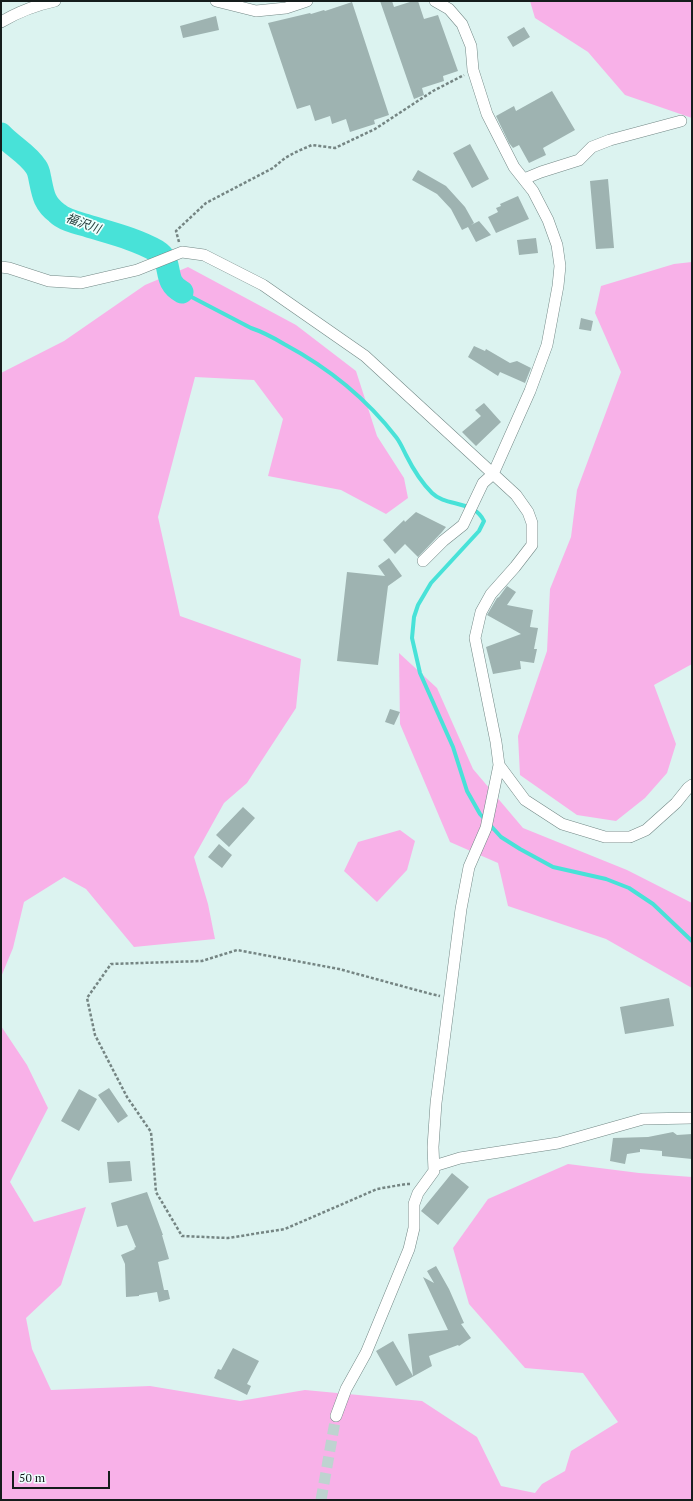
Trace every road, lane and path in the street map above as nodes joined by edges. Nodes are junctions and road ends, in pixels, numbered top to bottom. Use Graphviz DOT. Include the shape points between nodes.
graph roads {
  1 [pos="55,1"];
  2 [pos="216,1"];
  3 [pos="307,1"];
  4 [pos="435,1"];
  5 [pos="1,22"];
  6 [pos="473,70"];
  7 [pos="681,121"];
  8 [pos="524,179"];
  9 [pos="182,252"];
  10 [pos="1,267"];
  11 [pos="493,474"];
  12 [pos="423,561"];
  13 [pos="499,765"];
  14 [pos="692,785"];
  15 [pos="450,997"];
  16 [pos="692,1118"];
  17 [pos="434,1166"];
  18 [pos="422,1186"];
  19 [pos="336,1416"];
  1 -- 5 [label="street" via="16,13"];
  2 -- 3 [label="street" via="256,11 286,8"];
  4 -- 6 [label="street" via="449,9 462,24 471,46"];
  6 -- 8 [label="street" via="487,114 514,167"];
  6 -- 9 [label="path" via="433,91 375,129 335,148 312,145 206,203 176,230"];
  7 -- 8 [label="street" via="610,140 592,147 579,160"];
  8 -- 11 [label="street" via="548,220 557,245 560,266 558,286 547,345 530,391"];
  9 -- 10 [label="street" via="137,270 80,283 49,281"];
  9 -- 11 [label="street" via="204,255 263,285 365,356"];
  11 -- 12 [label="street" via="483,483 463,525"];
  11 -- 13 [label="street" via="516,495 532,523 532,545 490,594 481,612 475,638"];
  13 -- 14 [label="street" via="524,800 562,824 605,837 630,837 646,830"];
  13 -- 15 [label="street" via="486,828 469,867"];
  15 -- 17 [label="street" via="436,1103"];
  15 -- 18 [label="path" via="339,969 237,950 202,961 110,964 87,998 95,1035 127,1098 151,1132 156,1192 182,1236 228,1238 285,1228 377,1189 406,1184"];
  16 -- 17 [label="street" via="643,1118 558,1142 460,1158"];
  17 -- 18 [label="street" via="434,1171"];
  18 -- 19 [label="street" via="414,1204 414,1228 409,1249 366,1353 346,1389"];
}
